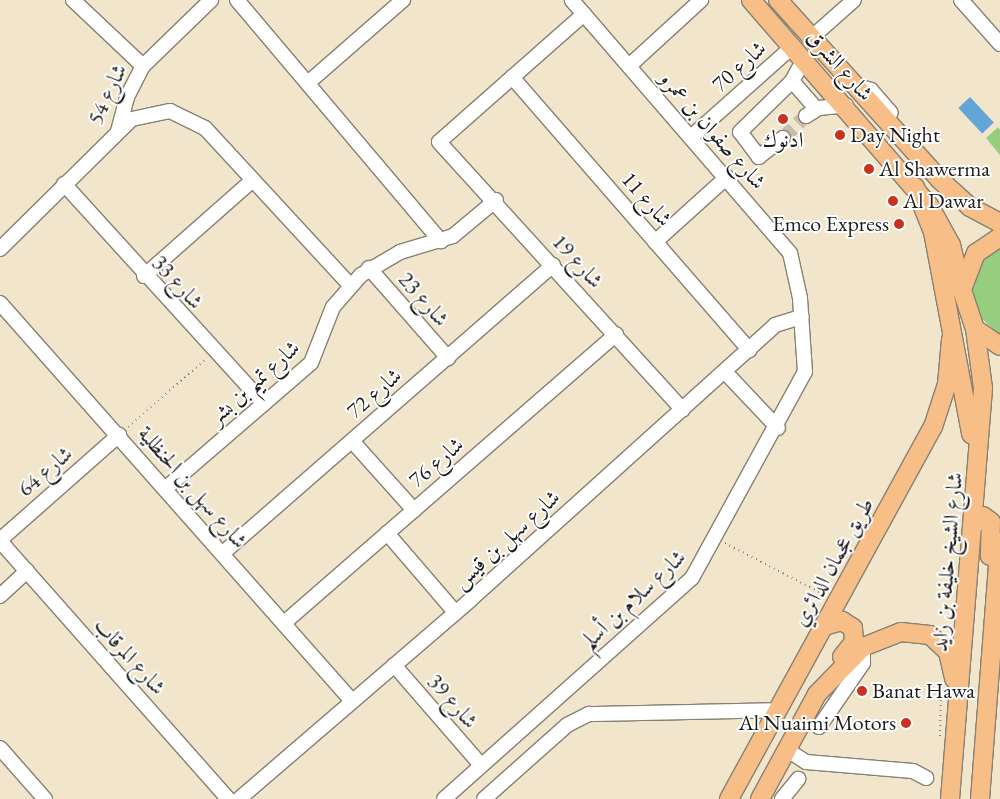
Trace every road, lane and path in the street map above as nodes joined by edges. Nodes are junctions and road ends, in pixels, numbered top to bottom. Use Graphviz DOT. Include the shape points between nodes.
graph roads {
  1 [pos="73,0"];
  2 [pos="212,0"];
  3 [pos="237,0"];
  4 [pos="403,0"];
  5 [pos="572,0"];
  6 [pos="701,0"];
  7 [pos="751,0"];
  8 [pos="778,0"];
  9 [pos="854,0"];
  10 [pos="960,0"];
  11 [pos="584,14"];
  12 [pos="811,38"];
  13 [pos="1000,44"];
  14 [pos="799,52"];
  15 [pos="143,66"];
  16 [pos="629,66"];
  17 [pos="512,77"];
  18 [pos="792,81"];
  19 [pos="309,82"];
  20 [pos="846,105"];
  21 [pos="118,131"];
  22 [pos="691,137"];
  23 [pos="783,138"];
  24 [pos="727,177"];
  25 [pos="253,180"];
  26 [pos="64,184"];
  27 [pos="915,188"];
  28 [pos="496,200"];
  29 [pos="976,211"];
  30 [pos="1000,211"];
  31 [pos="1000,223"];
  32 [pos="1000,237"];
  33 [pos="441,242"];
  34 [pos="655,242"];
  35 [pos="0,249"];
  36 [pos="553,265"];
  37 [pos="369,268"];
  38 [pos="144,276"];
  39 [pos="350,285"];
  40 [pos="962,290"];
  41 [pos="0,303"];
  42 [pos="802,317"];
  43 [pos="975,329"];
  44 [pos="616,334"];
  45 [pos="951,339"];
  46 [pos="1000,346"];
  47 [pos="749,350"];
  48 [pos="213,353"];
  49 [pos="448,358"];
  50 [pos="805,360"];
  51 [pos="724,372"];
  52 [pos="264,404"];
  53 [pos="683,410"];
  54 [pos="778,428"];
  55 [pos="119,435"];
  56 [pos="352,441"];
  57 [pos="166,488"];
  58 [pos="414,510"];
  59 [pos="973,525"];
  60 [pos="387,533"];
  61 [pos="717,538"];
  62 [pos="0,540"];
  63 [pos="1000,542"];
  64 [pos="223,553"];
  65 [pos="27,572"];
  66 [pos="967,595"];
  67 [pos="0,596"];
  68 [pos="838,602"];
  69 [pos="455,612"];
  70 [pos="284,623"];
  71 [pos="824,626"];
  72 [pos="1000,627"];
  73 [pos="863,647"];
  74 [pos="992,654"];
  75 [pos="394,665"];
  76 [pos="942,678"];
  77 [pos="352,700"];
  78 [pos="811,704"];
  79 [pos="778,710"];
  80 [pos="957,715"];
  81 [pos="819,727"];
  82 [pos="940,740"];
  83 [pos="0,748"];
  84 [pos="789,751"];
  85 [pos="481,765"];
  86 [pos="926,778"];
  87 [pos="798,779"];
  88 [pos="45,799"];
  89 [pos="228,799"];
  90 [pos="239,799"];
  91 [pos="444,799"];
  92 [pos="484,799"];
  93 [pos="729,799"];
  94 [pos="760,799"];
  95 [pos="782,799"];
  96 [pos="950,799"];
  97 [pos="980,799"];
  1 -- 15 [label="street"];
  2 -- 15 [label="street, شارع 54"];
  3 -- 19 [label="street"];
  4 -- 19 [label="street"];
  5 -- 11 [label="street, شارع صفوان بن عمرو"];
  6 -- 16 [label="street"];
  7 -- 14 [label="main road, شارع الشرق"];
  8 -- 12 [label="main road, شارع الشرق"];
  9 -- 12 [label="street"];
  10 -- 13 [label="street"];
  11 -- 16 [label="street, شارع صفوان بن عمرو"];
  11 -- 17 [label="street"];
  12 -- 29 [label="main road, شارع الشرق" via="939,179"];
  14 -- 18 [label="street"];
  14 -- 20 [label="main road, شارع الشرق"];
  14 -- 22 [label="street, شارع 70"];
  15 -- 21 [label="street, شارع 54" via="127,97"];
  16 -- 22 [label="street, شارع صفوان بن عمرو"];
  17 -- 28 [label="street, شارع 19" via="439,142"];
  17 -- 34 [label="street, شارع 11"];
  18 -- 20 [label="street" via="811,113"];
  18 -- 23 [label="street" via="740,132 761,157"];
  19 -- 33 [label="street"];
  20 -- 27 [label="main road, شارع الشرق"];
  21 -- 25 [label="street" via="132,118 151,112 189,117"];
  21 -- 26 [label="street, شارع 54"];
  22 -- 24 [label="street, شارع صفوان بن عمرو"];
  24 -- 34 [label="street"];
  24 -- 42 [label="street, شارع صفوان بن عمرو" via="790,253"];
  25 -- 38 [label="street"];
  25 -- 39 [label="street"];
  26 -- 35 [label="street, شارع 54"];
  26 -- 38 [label="street, شارع 33"];
  27 -- 40 [label="main road, شارع الشرق" via="945,230"];
  27 -- 45 [label="main road" via="933,232"];
  28 -- 33 [label="street, شارع تميم بن بشر" via="476,220"];
  28 -- 36 [label="street, شارع 19"];
  29 -- 30 [label="street"];
  29 -- 31 [label="main road, شارع الشرق"];
  32 -- 40 [label="main road" via="976,253"];
  33 -- 37 [label="street, شارع تميم بن بشر" via="400,252"];
  34 -- 47 [label="street, شارع 11"];
  36 -- 44 [label="street, شارع 19"];
  36 -- 49 [label="street, شارع 72"];
  37 -- 39 [label="street, شارع تميم بن بشر"];
  37 -- 49 [label="street, شارع 23"];
  38 -- 48 [label="street, شارع 33"];
  39 -- 52 [label="street, شارع تميم بن بشر" via="333,308 315,357"];
  40 -- 43 [label="main road, شارع الشيخ خليفة بن زايد"];
  41 -- 55 [label="street, شارع سهل بن الحنظلية"];
  42 -- 47 [label="street, شارع سهل بن قيس" via="781,321"];
  42 -- 50 [label="street, شارع صفوان بن عمرو"];
  43 -- 46 [label="main road"];
  43 -- 59 [label="main road, شارع الشيخ خليفة بن زايد" via="983,388"];
  44 -- 53 [label="street, شارع 19"];
  44 -- 58 [label="street, شارع 76"];
  45 -- 66 [label="main road" via="971,427"];
  45 -- 68 [label="main road, طريق عجمان الدائري" via="947,384 936,420"];
  47 -- 51 [label="street, شارع سهل بن قيس"];
  48 -- 52 [label="street, شارع 33"];
  48 -- 55 [label="path"];
  49 -- 56 [label="street, شارع 72"];
  50 -- 54 [label="street, شارع سلام بن أسلم" via="804,378"];
  51 -- 53 [label="street, شارع سهل بن قيس"];
  51 -- 54 [label="street"];
  52 -- 57 [label="street, شارع تميم بن بشر"];
  53 -- 69 [label="street, شارع سهل بن قيس"];
  54 -- 61 [label="street, شارع سلام بن أسلم"];
  55 -- 57 [label="street, شارع سهل بن الحنظلية"];
  55 -- 62 [label="street, شارع 64"];
  56 -- 58 [label="street"];
  56 -- 64 [label="street, شارع 72"];
  57 -- 64 [label="street, شارع سهل بن الحنظلية"];
  58 -- 60 [label="street, شارع 76"];
  59 -- 66 [label="main road, شارع الشيخ خليفة بن زايد"];
  59 -- 74 [label="main road" via="983,516 992,526 986,621"];
  60 -- 69 [label="street"];
  60 -- 70 [label="street, شارع 76"];
  61 -- 68 [label="path"];
  61 -- 85 [label="street, شارع سلام بن أسلم" via="682,588"];
  62 -- 65 [label="street, شارع المرقاب"];
  63 -- 74 [label="main road"];
  64 -- 70 [label="street, شارع سهل بن الحنظلية"];
  65 -- 67 [label="street"];
  65 -- 89 [label="street, شارع المرقاب"];
  66 -- 80 [label="main road, شارع الشيخ خليفة بن زايد"];
  68 -- 71 [label="main road, طريق عجمان الدائري"];
  69 -- 75 [label="street, شارع سهل بن قيس"];
  70 -- 77 [label="street, شارع سهل بن الحنظلية"];
  71 -- 78 [label="main road" via="846,622 855,637 821,680"];
  71 -- 79 [label="main road, طريق عجمان الدائري"];
  72 -- 74 [label="main road"];
  73 -- 78 [label="main road" via="833,674"];
  73 -- 80 [label="main road" via="901,632 936,638 951,658"];
  73 -- 81 [label="street" via="862,663"];
  74 -- 97 [label="main road"];
  75 -- 77 [label="street, شارع سهل بن قيس"];
  75 -- 85 [label="street, شارع 39"];
  76 -- 82 [label="path"];
  77 -- 90 [label="street, شارع سهل بن قيس"];
  78 -- 84 [label="main road"];
  79 -- 92 [label="street" via="589,714 567,725"];
  79 -- 93 [label="main road, طريق عجمان الدائري"];
  80 -- 96 [label="main road, شارع الشيخ خليفة بن زايد"];
  83 -- 88 [label="street"];
  84 -- 86 [label="street" via="806,762 913,771"];
  84 -- 94 [label="main road"];
  85 -- 91 [label="street, شارع سلام بن أسلم"];
  87 -- 95 [label="street"];
}
